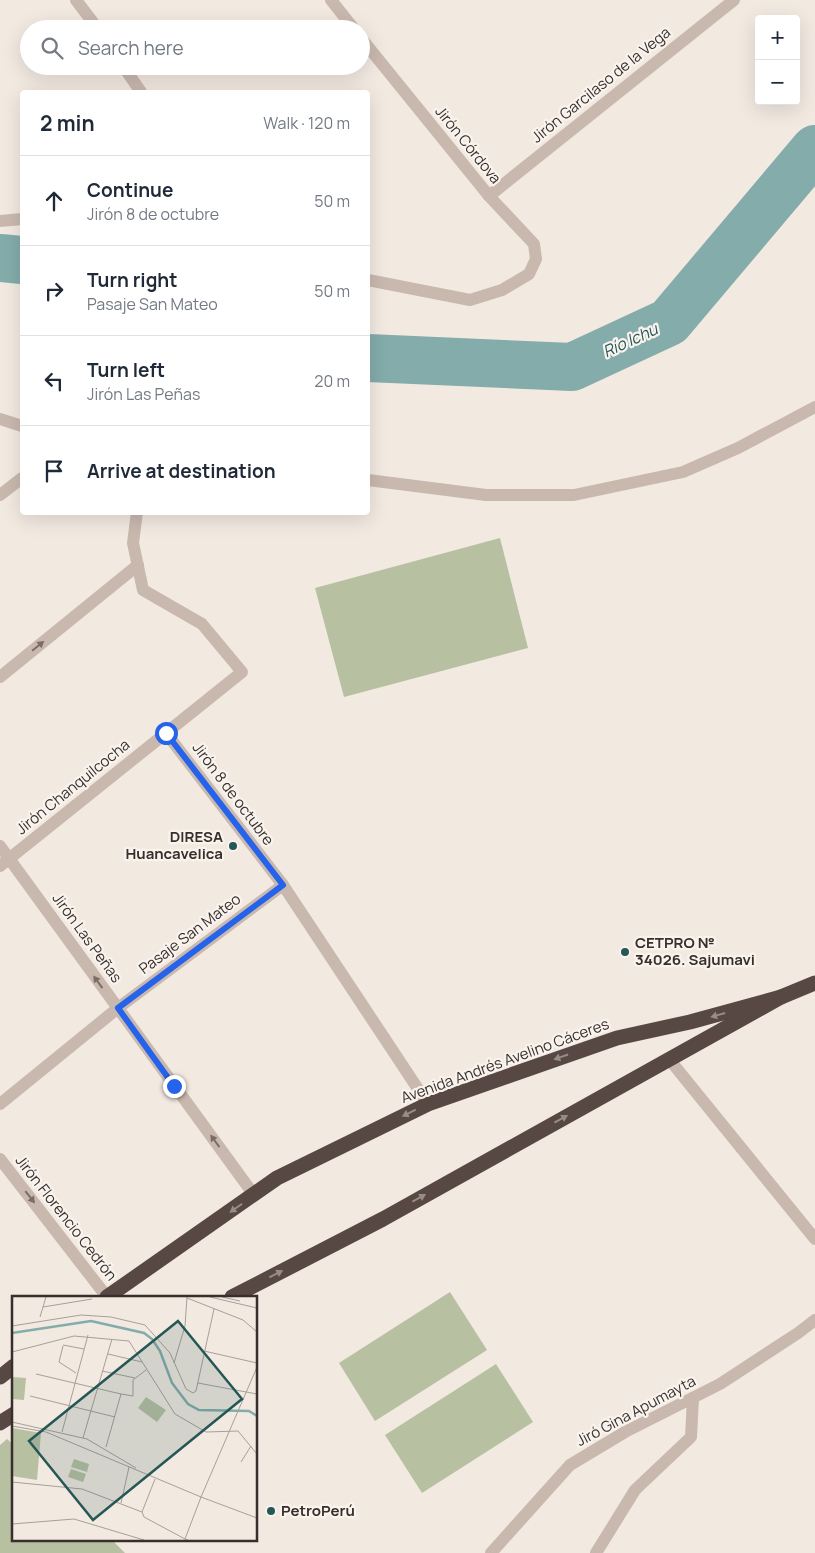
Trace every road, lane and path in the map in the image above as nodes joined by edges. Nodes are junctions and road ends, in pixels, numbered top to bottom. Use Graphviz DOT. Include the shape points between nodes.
graph roads {
  1 [pos="76,0"];
  2 [pos="331,0"];
  3 [pos="734,0"];
  4 [pos="91,20"];
  5 [pos="347,20"];
  6 [pos="370,49"];
  7 [pos="129,75"];
  8 [pos="139,90"];
  9 [pos="488,196"];
  10 [pos="20,219"];
  11 [pos="0,221"];
  12 [pos="370,281"];
  13 [pos="815,407"];
  14 [pos="0,419"];
  15 [pos="20,425"];
  16 [pos="20,480"];
  17 [pos="370,480"];
  18 [pos="0,495"];
  19 [pos="137,515"];
  20 [pos="138,565"];
  21 [pos="0,677"];
  22 [pos="166,733"];
  23 [pos="0,846"];
  24 [pos="4,862"];
  25 [pos="283,885"];
  26 [pos="815,983"];
  27 [pos="781,997"];
  28 [pos="118,1008"];
  29 [pos="669,1059"];
  30 [pos="0,1104"];
  31 [pos="428,1104"];
  32 [pos="0,1159"];
  33 [pos="254,1195"];
  34 [pos="815,1239"];
  35 [pos="106,1296"];
  36 [pos="108,1296"];
  37 [pos="234,1296"];
  38 [pos="815,1320"];
  39 [pos="693,1398"];
  40 [pos="12,1415"];
  41 [pos="0,1423"];
  42 [pos="491,1553"];
  43 [pos="596,1553"];
  1 -- 4 [label="street"];
  2 -- 5 [label="street"];
  3 -- 9 [label="street, Jirón Garcilaso de la Vega"];
  6 -- 9 [label="street, Jirón Córdova"];
  7 -- 8 [label="street"];
  9 -- 12 [label="street, Jirón Córdova" via="534,244 536,259 529,274 502,290 470,300"];
  10 -- 11 [label="street"];
  13 -- 17 [label="street" via="738,448 683,472 574,495 486,495"];
  14 -- 15 [label="street"];
  16 -- 18 [label="street"];
  19 -- 20 [label="street" via="133,543"];
  21 -- 20 [label="street, one-way"];
  20 -- 22 [label="street" via="143,590 202,624 242,672"];
  22 -- 24 [label="street, Jirón Chanquilcocha"];
  22 -- 25 [label="street, Jirón 8 de octubre"];
  23 -- 24 [label="street, Jirón Las Peñas"];
  28 -- 24 [label="street, Jirón Las Peñas, one-way"];
  25 -- 28 [label="street, Pasaje San Mateo"];
  25 -- 31 [label="street, Jirón 8 de octubre"];
  26 -- 27 [label="highway, Avenida Andrés Avelino Cáceres"];
  27 -- 29 [label="highway, Avenida Andrés Avelino Cáceres"];
  27 -- 31 [label="highway, Avenida Andrés Avelino Cáceres, one-way" via="617,1038"];
  28 -- 30 [label="street, Pasaje San Mateo"];
  33 -- 28 [label="street, Jirón Las Peñas, one-way"];
  29 -- 34 [label="street"];
  37 -- 29 [label="highway, Avenida Andrés Avelino Cáceres, one-way" via="383,1219"];
  31 -- 33 [label="highway, Avenida Andrés Avelino Cáceres, one-way" via="277,1178"];
  32 -- 35 [label="street, Jirón Florencio Cedrón, one-way"];
  33 -- 36 [label="highway, Avenida Andrés Avelino Cáceres, one-way"];
  38 -- 39 [label="street, Jiró Gina Apumayta" via="720,1384"];
  39 -- 42 [label="street, Jiró Gina Apumayta" via="625,1432 570,1465"];
  39 -- 43 [label="street" via="691,1437 635,1490"];
  40 -- 41 [label="highway"];
}
